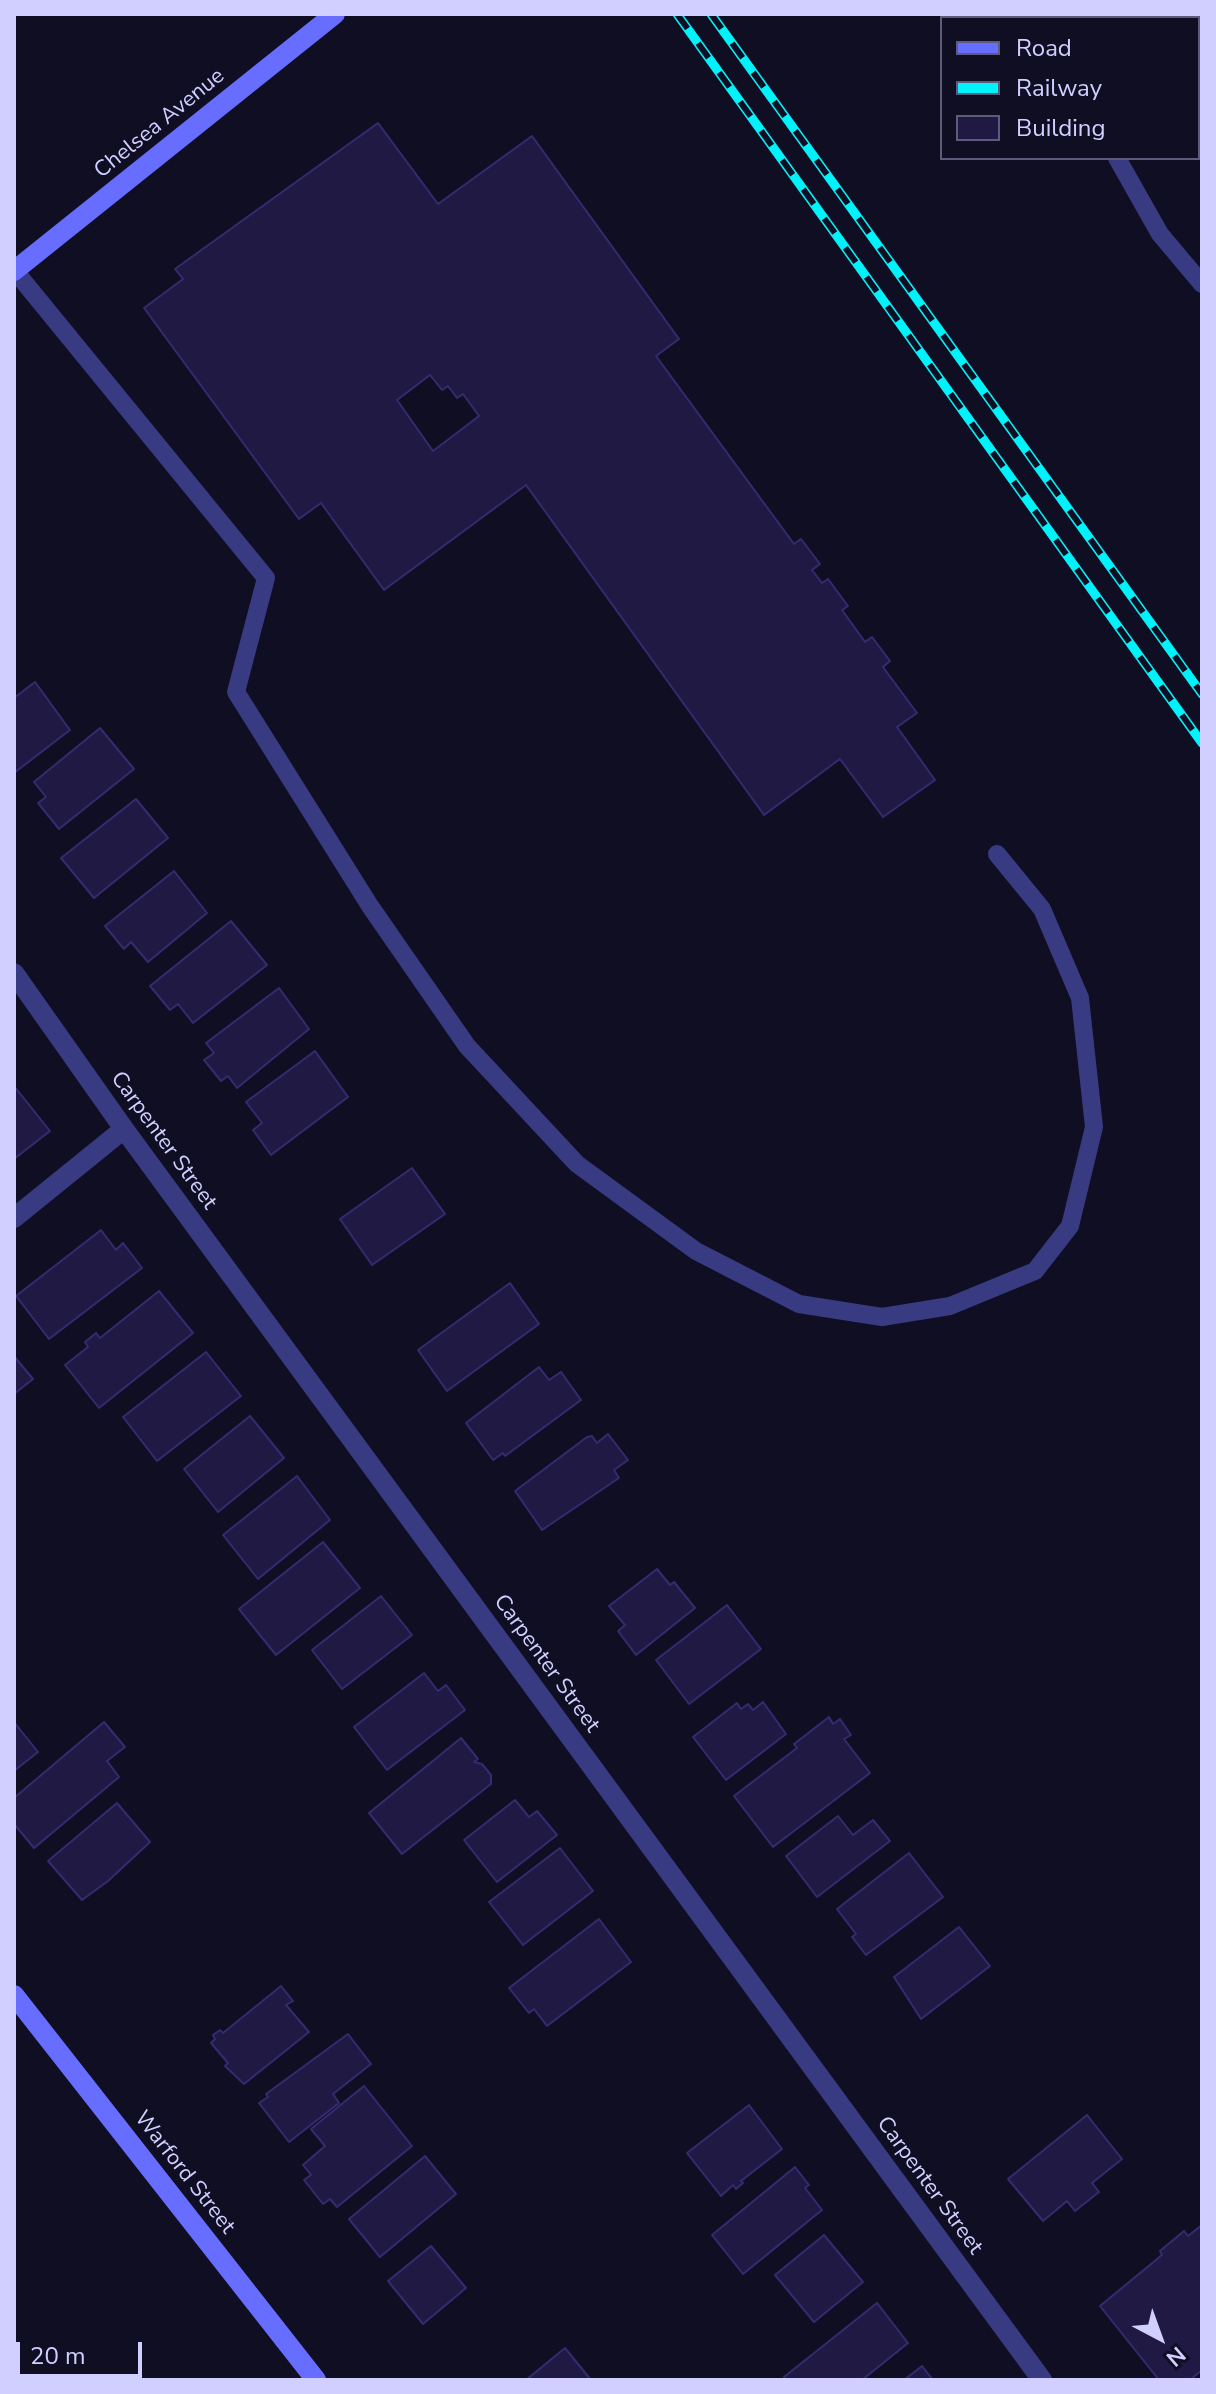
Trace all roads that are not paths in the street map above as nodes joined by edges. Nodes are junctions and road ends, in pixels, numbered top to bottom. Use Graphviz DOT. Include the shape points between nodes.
graph roads {
  1 [pos="335,14"];
  2 [pos="1118,160"];
  3 [pos="15,271"];
  4 [pos="1202,284"];
  5 [pos="997,854"];
  6 [pos="14,973"];
  7 [pos="124,1129"];
  8 [pos="14,1218"];
  9 [pos="14,1995"];
  10 [pos="316,2380"];
  11 [pos="1042,2380"];
  1 -- 3 [label="main road, Chelsea Avenue"];
  2 -- 4 [label="lane" via="1160,234"];
  3 -- 5 [label="lane" via="266,578 236,692 370,906 458,1033 577,1164 696,1251 799,1304 882,1317 950,1306 1035,1271 1070,1226 1094,1127 1080,998 1042,909"];
  6 -- 7 [label="street, Carpenter Street"];
  7 -- 8 [label="street"];
  7 -- 11 [label="street, Carpenter Street"];
  9 -- 10 [label="main road, Warford Street"];
}
